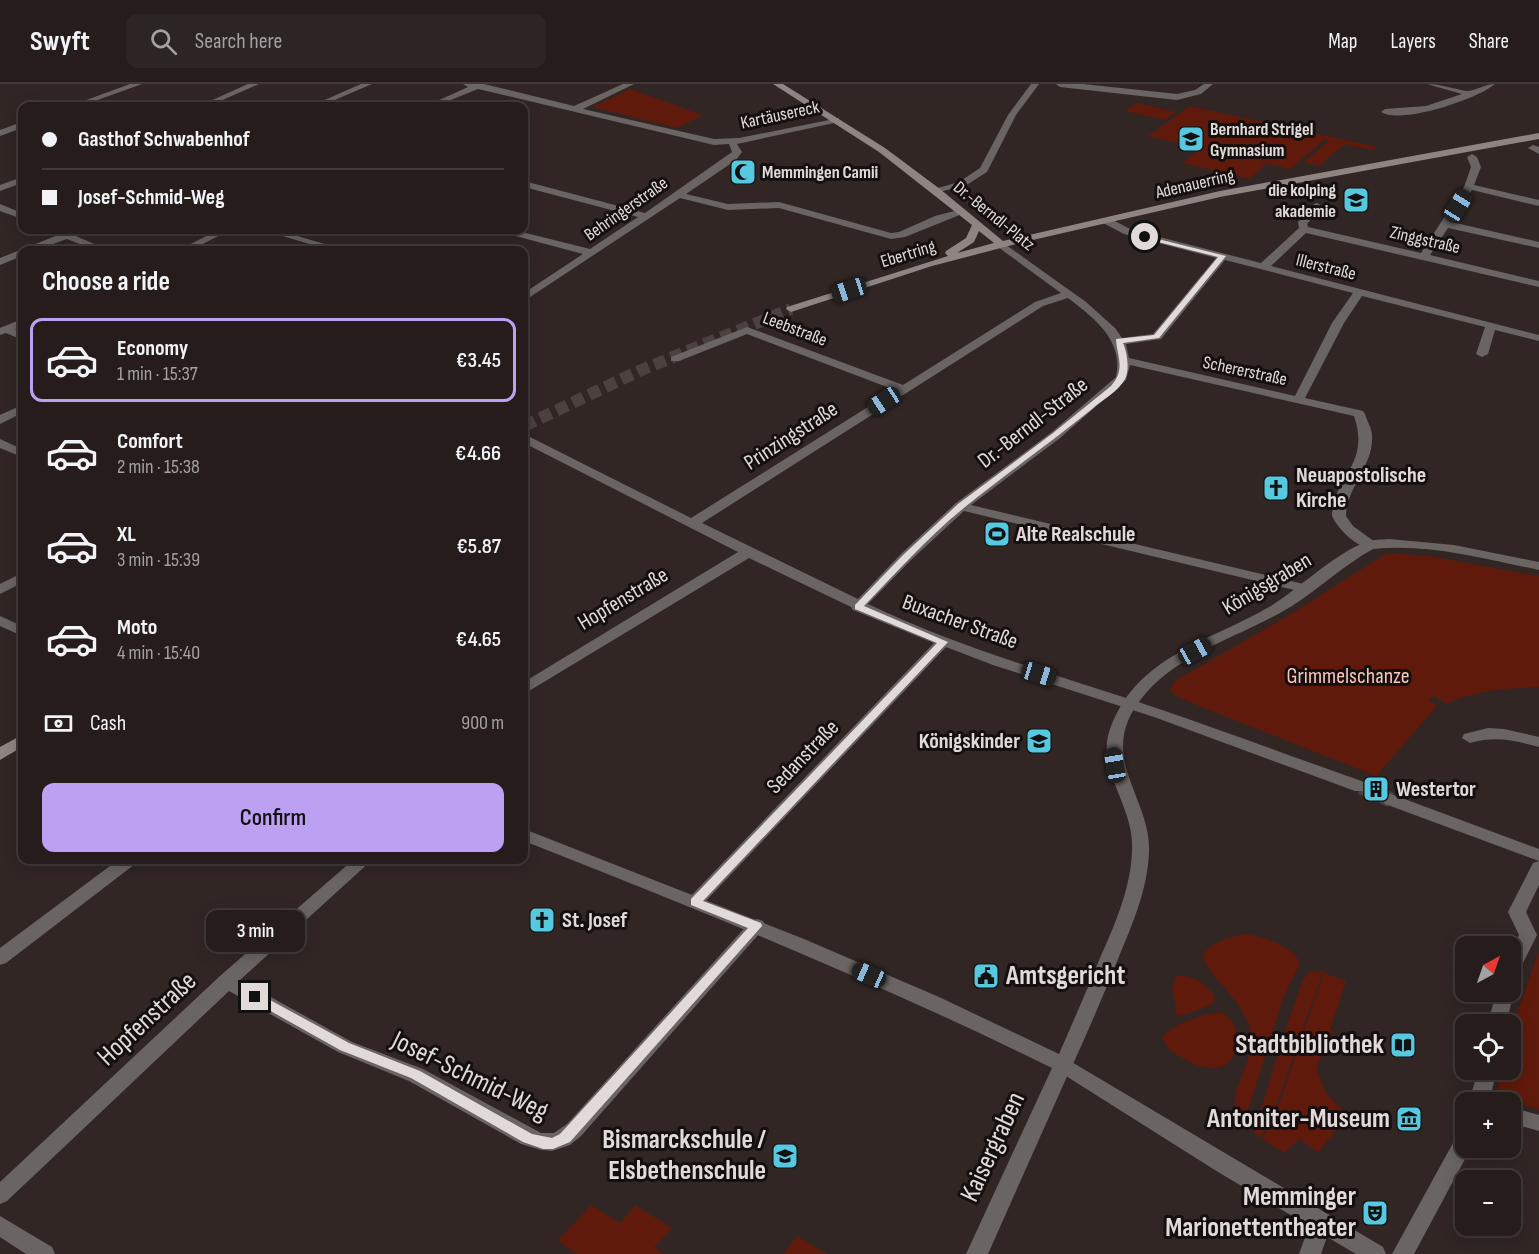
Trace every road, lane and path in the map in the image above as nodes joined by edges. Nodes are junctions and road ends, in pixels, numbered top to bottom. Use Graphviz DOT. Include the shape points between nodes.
graph roads {
  1 [pos="138,84"];
  2 [pos="255,84"];
  3 [pos="368,84"];
  4 [pos="630,84"];
  5 [pos="777,84"];
  6 [pos="1035,84"];
  7 [pos="1060,84"];
  8 [pos="1431,84"];
  9 [pos="1491,84"];
  10 [pos="475,85"];
  11 [pos="1207,86"];
  12 [pos="1470,94"];
  13 [pos="86,102"];
  14 [pos="212,102"];
  15 [pos="325,102"];
  16 [pos="439,102"];
  17 [pos="575,110"];
  18 [pos="1385,112"];
  19 [pos="0,119"];
  20 [pos="836,120"];
  21 [pos="18,124"];
  22 [pos="18,126"];
  23 [pos="0,133"];
  24 [pos="1539,136"];
  25 [pos="732,142"];
  26 [pos="1473,157"];
  27 [pos="18,181"];
  28 [pos="528,185"];
  29 [pos="1469,187"];
  30 [pos="0,188"];
  31 [pos="937,191"];
  32 [pos="676,194"];
  33 [pos="1539,203"];
  34 [pos="1317,206"];
  35 [pos="0,207"];
  36 [pos="962,212"];
  37 [pos="18,214"];
  38 [pos="646,216"];
  39 [pos="1107,221"];
  40 [pos="1445,224"];
  41 [pos="977,225"];
  42 [pos="1304,229"];
  43 [pos="53,234"];
  44 [pos="65,234"];
  45 [pos="217,234"];
  46 [pos="282,234"];
  47 [pos="518,234"];
  48 [pos="1002,245"];
  49 [pos="1539,245"];
  50 [pos="34,246"];
  51 [pos="94,246"];
  52 [pos="192,246"];
  53 [pos="325,246"];
  54 [pos="591,254"];
  55 [pos="18,255"];
  56 [pos="1223,256"];
  57 [pos="1424,256"];
  58 [pos="0,262"];
  59 [pos="928,264"];
  60 [pos="1262,268"];
  61 [pos="1539,284"];
  62 [pos="1359,292"];
  63 [pos="1068,294"];
  64 [pos="528,295"];
  65 [pos="791,309"];
  66 [pos="18,324"];
  67 [pos="1491,326"];
  68 [pos="3,331"];
  69 [pos="18,336"];
  70 [pos="1539,338"];
  71 [pos="1118,341"];
  72 [pos="1482,354"];
  73 [pos="675,359"];
  74 [pos="1124,360"];
  75 [pos="904,389"];
  76 [pos="1298,401"];
  77 [pos="18,412"];
  78 [pos="0,420"];
  79 [pos="528,442"];
  80 [pos="0,443"];
  81 [pos="18,451"];
  82 [pos="961,506"];
  83 [pos="692,524"];
  84 [pos="1370,545"];
  85 [pos="748,552"];
  86 [pos="1539,566"];
  87 [pos="18,579"];
  88 [pos="1307,589"];
  89 [pos="0,590"];
  90 [pos="858,607"];
  91 [pos="0,620"];
  92 [pos="18,630"];
  93 [pos="943,642"];
  94 [pos="528,686"];
  95 [pos="1130,704"];
  96 [pos="1470,738"];
  97 [pos="1539,742"];
  98 [pos="18,743"];
  99 [pos="0,755"];
  100 [pos="1361,788"];
  101 [pos="1391,800"];
  102 [pos="528,837"];
  103 [pos="1539,855"];
  104 [pos="124,864"];
  105 [pos="357,864"];
  106 [pos="1539,867"];
  107 [pos="695,902"];
  108 [pos="757,926"];
  109 [pos="1521,949"];
  110 [pos="0,958"];
  111 [pos="227,981"];
  112 [pos="1065,1066"];
  113 [pos="1521,1118"];
  114 [pos="1539,1123"];
  115 [pos="1455,1158"];
  116 [pos="0,1194"];
  117 [pos="1321,1224"];
  118 [pos="0,1225"];
  119 [pos="44,1254"];
  120 [pos="977,1254"];
  121 [pos="1310,1254"];
  122 [pos="1375,1254"];
  123 [pos="1403,1254"];
  1 -- 13 [label="street"];
  2 -- 14 [label="street"];
  3 -- 15 [label="street"];
  4 -- 17 [label="street"];
  5 -- 20 [label="main road, Dr.-Berndl-Platz"];
  6 -- 31 [label="street" via="1012,115 984,170 962,184"];
  7 -- 11 [label="street" via="1162,96 1190,95"];
  8 -- 12 [label="street"];
  9 -- 12 [label="street"];
  10 -- 16 [label="street"];
  10 -- 17 [label="street, Kartäusereck"];
  12 -- 18 [label="street" via="1419,110"];
  17 -- 25 [label="street, Kartäusereck" via="703,140"];
  19 -- 21 [label="street"];
  20 -- 25 [label="street, Kartäusereck"];
  20 -- 31 [label="main road, Dr.-Berndl-Platz"];
  22 -- 23 [label="street"];
  24 -- 39 [label="main road, Adenauerring" via="1220,194"];
  25 -- 32 [label="street, Behringerstraße" via="736,155"];
  26 -- 29 [label="street" via="1476,167"];
  27 -- 30 [label="street"];
  28 -- 38 [label="street"];
  29 -- 33 [label="street"];
  29 -- 40 [label="street"];
  31 -- 36 [label="main road, Dr.-Berndl-Platz"];
  32 -- 36 [label="street" via="728,207 779,205 891,236"];
  32 -- 38 [label="street, Behringerstraße"];
  34 -- 42 [label="street" via="1302,224"];
  35 -- 37 [label="street"];
  36 -- 41 [label="main road, Dr.-Berndl-Platz"];
  38 -- 54 [label="street, Behringerstraße"];
  39 -- 48 [label="main road, Adenauerring"];
  39 -- 56 [label="street, Illerstraße" via="1128,232"];
  40 -- 49 [label="street"];
  40 -- 57 [label="street"];
  41 -- 48 [label="main road, Dr.-Berndl-Platz"];
  41 -- 59 [label="main road" via="970,240 959,249"];
  42 -- 57 [label="street, Zinggstraße"];
  42 -- 60 [label="street"];
  43 -- 50 [label="street"];
  44 -- 51 [label="street"];
  45 -- 52 [label="street"];
  46 -- 53 [label="street"];
  47 -- 54 [label="street"];
  48 -- 59 [label="main road, Ebertring"];
  48 -- 63 [label="street, Dr.-Berndl-Platz"];
  54 -- 64 [label="street, Behringerstraße"];
  55 -- 58 [label="street"];
  56 -- 60 [label="street, Illerstraße"];
  56 -- 71 [label="street" via="1156,337"];
  57 -- 61 [label="street, Zinggstraße"];
  59 -- 65 [label="main road, Ebertring"];
  60 -- 62 [label="street, Illerstraße"];
  62 -- 67 [label="street, Illerstraße"];
  62 -- 76 [label="street" via="1338,323"];
  63 -- 71 [label="street"];
  63 -- 75 [label="street, Prinzingstraße" via="1039,304"];
  66 -- 68 [label="street"];
  67 -- 70 [label="street, Illerstraße"];
  67 -- 72 [label="street"];
  68 -- 69 [label="street"];
  71 -- 74 [label="street"];
  73 -- 75 [label="street, Leebstraße" via="747,330"];
  74 -- 76 [label="street, Schererstraße"];
  74 -- 82 [label="street, Dr.-Berndl-Straße" via="1122,378 1114,387"];
  75 -- 83 [label="street, Prinzingstraße"];
  76 -- 84 [label="street, Schererstraße" via="1359,414 1366,434 1365,445 1341,501 1339,516 1342,523"];
  77 -- 78 [label="street"];
  79 -- 83 [label="street, Buxacher Straße"];
  80 -- 81 [label="street"];
  82 -- 88 [label="street"];
  82 -- 90 [label="street, Dr.-Berndl-Straße"];
  83 -- 85 [label="street, Buxacher Straße"];
  84 -- 86 [label="street" via="1418,545"];
  84 -- 88 [label="street, Königsgraben"];
  85 -- 90 [label="street, Buxacher Straße"];
  85 -- 94 [label="street, Hopfenstraße"];
  87 -- 89 [label="street"];
  88 -- 95 [label="street, Königsgraben" via="1158,673"];
  90 -- 93 [label="street, Buxacher Straße"];
  91 -- 92 [label="street"];
  93 -- 95 [label="street, Buxacher Straße"];
  93 -- 107 [label="street, Sedanstraße"];
  95 -- 100 [label="street, Buxacher Straße"];
  95 -- 112 [label="street, Königsgraben" via="1113,751 1138,821 1140,867 1129,909"];
  96 -- 97 [label="street" via="1488,731"];
  98 -- 99 [label="main road"];
  101 -- 103 [label="street"];
  102 -- 107 [label="street"];
  104 -- 110 [label="street"];
  105 -- 111 [label="street, Hopfenstraße"];
  106 -- 109 [label="street" via="1516,912 1528,935"];
  107 -- 108 [label="street"];
  108 -- 111 [label="street, Josef-Schmid-Weg" via="574,1130 553,1144 528,1138 416,1075 345,1047"];
  108 -- 112 [label="street"];
  111 -- 116 [label="street, Hopfenstraße"];
  112 -- 117 [label="street"];
  112 -- 120 [label="street, Kaisergraben" via="1026,1140"];
  113 -- 114 [label="street"];
  115 -- 123 [label="street"];
  117 -- 121 [label="street"];
  117 -- 122 [label="street"];
  118 -- 119 [label="street"];
}
